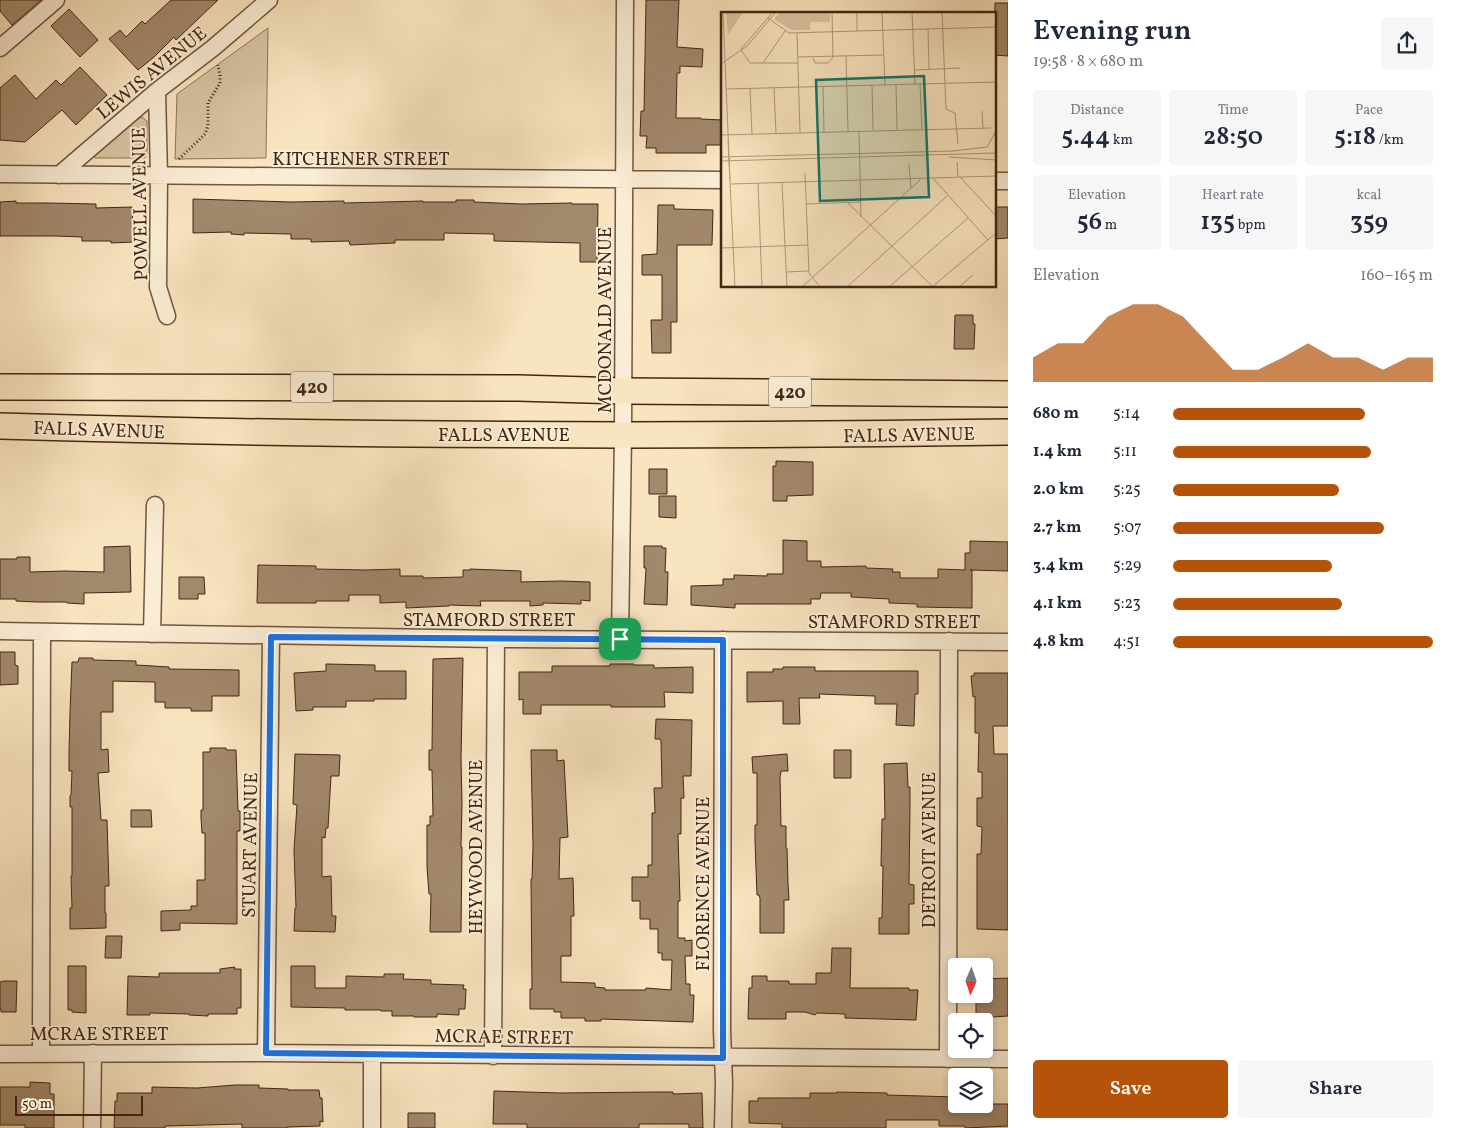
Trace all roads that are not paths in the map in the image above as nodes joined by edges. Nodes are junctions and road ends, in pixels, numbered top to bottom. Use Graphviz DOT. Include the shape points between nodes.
graph roads {
  1 [pos="56,0"];
  2 [pos="269,0"];
  3 [pos="625,0"];
  4 [pos="0,48"];
  5 [pos="157,91"];
  6 [pos="0,174"];
  7 [pos="60,175"];
  8 [pos="159,176"];
  9 [pos="624,180"];
  10 [pos="721,180"];
  11 [pos="167,316"];
  12 [pos="0,387"];
  13 [pos="623,391"];
  14 [pos="1008,394"];
  15 [pos="0,426"];
  16 [pos="1008,432"];
  17 [pos="623,435"];
  18 [pos="155,505"];
  19 [pos="0,631"];
  20 [pos="42,632"];
  21 [pos="152,634"];
  22 [pos="271,637"];
  23 [pos="496,639"];
  24 [pos="620,639"];
  25 [pos="723,640"];
  26 [pos="949,641"];
  27 [pos="1008,642"];
  28 [pos="93,1053"];
  29 [pos="266,1053"];
  30 [pos="0,1054"];
  31 [pos="41,1054"];
  32 [pos="372,1054"];
  33 [pos="493,1056"];
  34 [pos="723,1058"];
  35 [pos="948,1059"];
  36 [pos="1008,1060"];
  37 [pos="92,1128"];
  38 [pos="372,1128"];
  39 [pos="723,1128"];
  1 -- 4 [label="street"];
  2 -- 5 [label="street, LEWIS AVENUE"];
  3 -- 9 [label="street, MCDONALD AVENUE"];
  5 -- 7 [label="street, LEWIS AVENUE"];
  5 -- 8 [label="street, POWELL AVENUE"];
  6 -- 7 [label="street, KITCHENER STREET"];
  7 -- 8 [label="street, KITCHENER STREET"];
  8 -- 9 [label="street, KITCHENER STREET"];
  8 -- 11 [label="street, POWELL AVENUE" via="158,286"];
  9 -- 10 [label="street, KITCHENER STREET"];
  9 -- 13 [label="street, MCDONALD AVENUE"];
  12 -- 13 [label="highway, FALLS AVENUE / 420"];
  13 -- 14 [label="highway, FALLS AVENUE / 420"];
  13 -- 17 [label="street, MCDONALD AVENUE"];
  15 -- 17 [label="highway, FALLS AVENUE / 420"];
  16 -- 17 [label="highway, FALLS AVENUE / 420"];
  17 -- 24 [label="street, MCDONALD AVENUE"];
  18 -- 21 [label="street"];
  19 -- 20 [label="street, STAMFORD STREET"];
  20 -- 21 [label="street, STAMFORD STREET"];
  20 -- 31 [label="street"];
  21 -- 22 [label="street, STAMFORD STREET"];
  22 -- 23 [label="street, STAMFORD STREET"];
  22 -- 29 [label="street, STUART AVENUE"];
  23 -- 24 [label="street, STAMFORD STREET"];
  23 -- 33 [label="street, HEYWOOD AVENUE"];
  24 -- 25 [label="street, STAMFORD STREET"];
  25 -- 26 [label="street, STAMFORD STREET"];
  25 -- 34 [label="street, FLORENCE AVENUE"];
  26 -- 27 [label="street, STAMFORD STREET"];
  26 -- 35 [label="street, DETROIT AVENUE"];
  28 -- 29 [label="street, MCRAE STREET"];
  28 -- 31 [label="street, MCRAE STREET"];
  28 -- 37 [label="street"];
  29 -- 32 [label="street, MCRAE STREET"];
  30 -- 31 [label="street, MCRAE STREET"];
  32 -- 33 [label="street, MCRAE STREET"];
  32 -- 38 [label="street"];
  33 -- 34 [label="street, MCRAE STREET"];
  34 -- 35 [label="street, MCRAE STREET"];
  34 -- 39 [label="street, FLORENCE AVENUE"];
  35 -- 36 [label="street, MCRAE STREET"];
}
